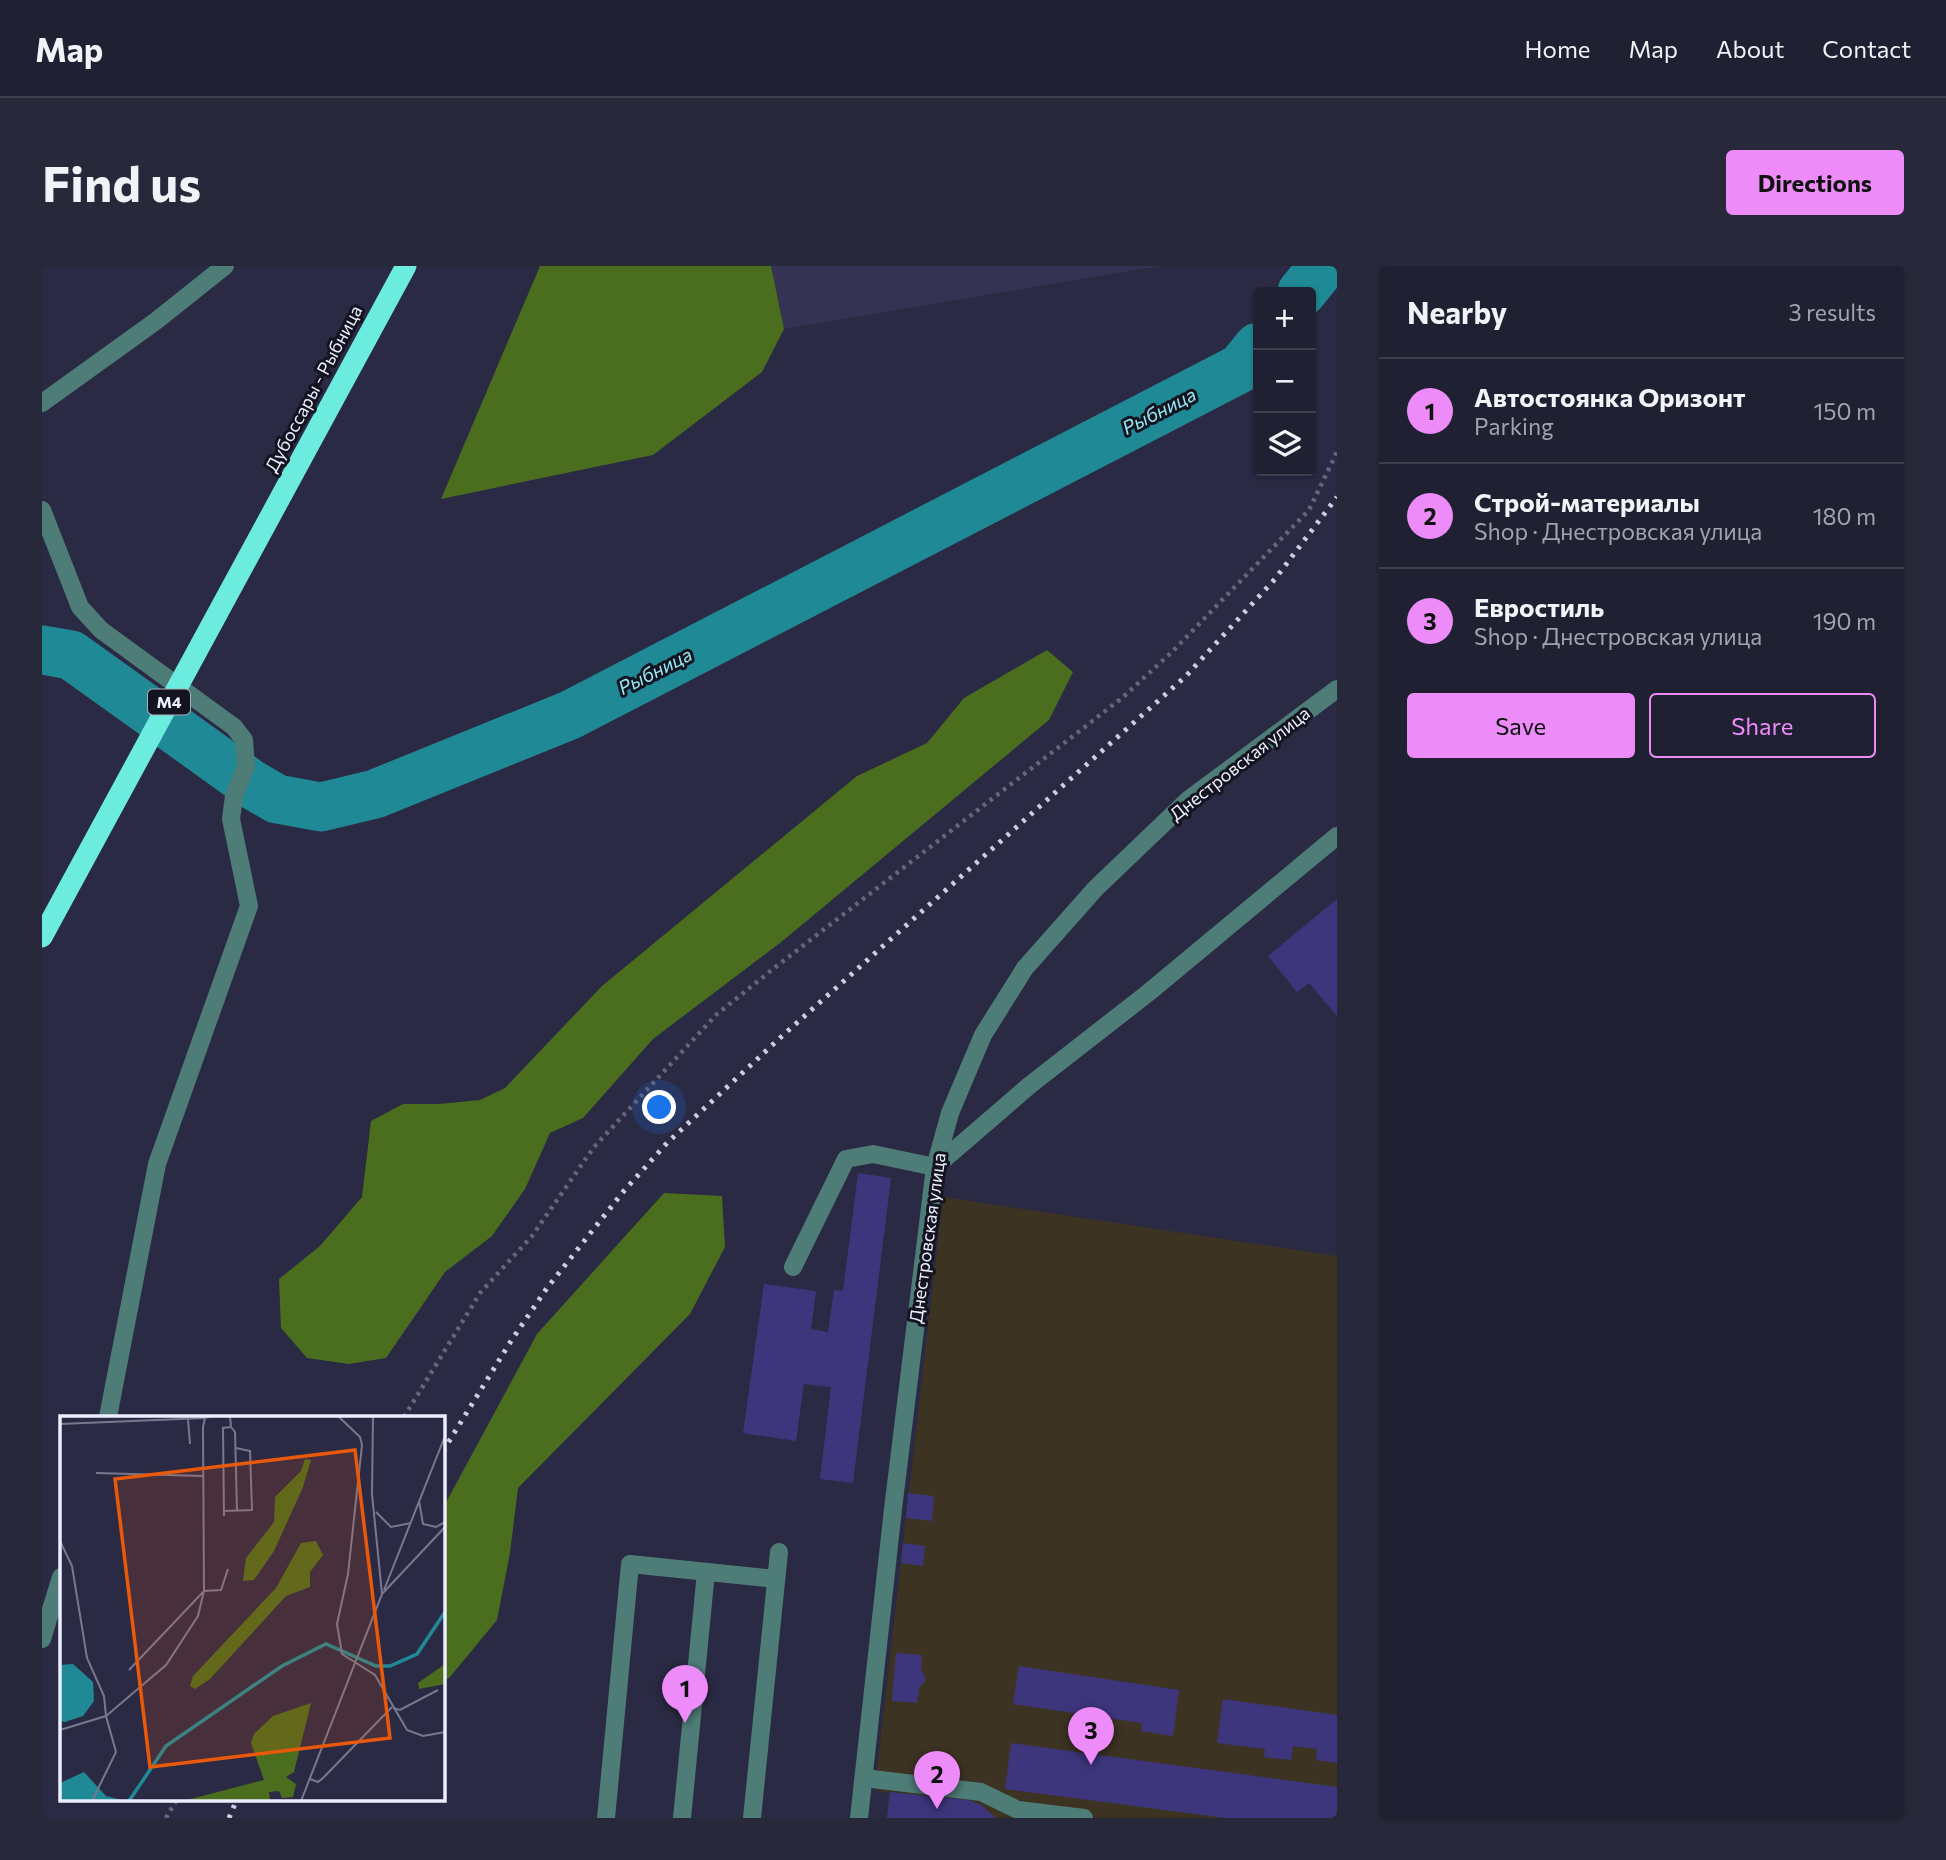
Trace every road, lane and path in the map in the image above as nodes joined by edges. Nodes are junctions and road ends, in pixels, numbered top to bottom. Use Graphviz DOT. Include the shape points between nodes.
graph roads {
  1 [pos="225,266"];
  2 [pos="405,266"];
  3 [pos="42,402"];
  4 [pos="1337,453"];
  5 [pos="42,510"];
  6 [pos="1337,689"];
  7 [pos="1337,836"];
  8 [pos="42,937"];
  9 [pos="936,1167"];
  10 [pos="793,1267"];
  11 [pos="108,1416"];
  12 [pos="405,1416"];
  13 [pos="893,1509"];
  14 [pos="905,1527"];
  15 [pos="779,1552"];
  16 [pos="706,1572"];
  17 [pos="776,1579"];
  18 [pos="60,1580"];
  19 [pos="42,1639"];
  20 [pos="864,1778"];
  21 [pos="176,1800"];
  22 [pos="166,1818"];
  23 [pos="606,1818"];
  24 [pos="682,1818"];
  25 [pos="752,1818"];
  26 [pos="859,1818"];
  27 [pos="1084,1818"];
  1 -- 3 [label="street"];
  2 -- 8 [label="highway, Дубоссары - Рыбница / M4"];
  4 -- 12 [label="path" via="1308,510 1143,679 763,976 691,1039 594,1147 532,1237 480,1293"];
  5 -- 11 [label="street" via="80,607 101,630 233,727 244,740 246,766 231,819 249,906 157,1164"];
  6 -- 9 [label="street, Днестровская улица" via="1188,800 1096,887 1025,968 983,1035 950,1113"];
  7 -- 9 [label="street"];
  9 -- 10 [label="street" via="873,1154 846,1159"];
  9 -- 13 [label="street, Днестровская улица"];
  13 -- 14 [label="street"];
  13 -- 20 [label="street, Днестровская улица"];
  15 -- 17 [label="street"];
  16 -- 17 [label="street"];
  16 -- 23 [label="street" via="630,1564"];
  16 -- 24 [label="street"];
  17 -- 25 [label="street"];
  18 -- 19 [label="street"];
  20 -- 26 [label="street, Днестровская улица"];
  20 -- 27 [label="street" via="981,1792 1018,1810"];
  21 -- 22 [label="path"];
}
